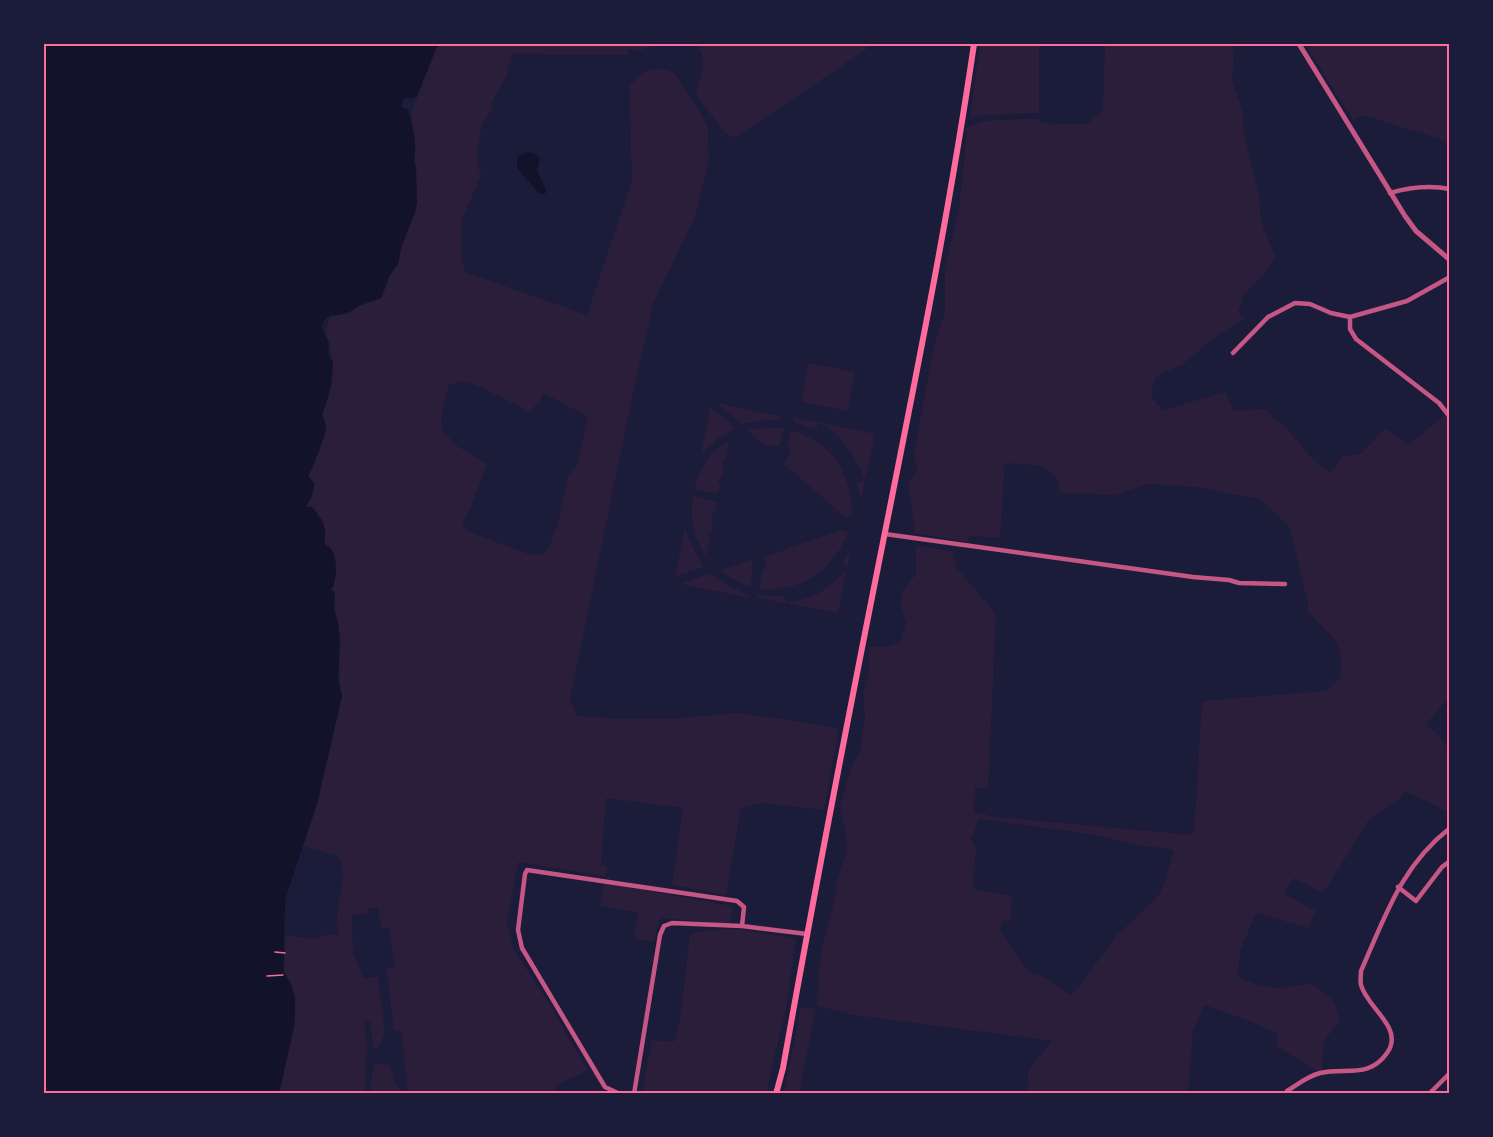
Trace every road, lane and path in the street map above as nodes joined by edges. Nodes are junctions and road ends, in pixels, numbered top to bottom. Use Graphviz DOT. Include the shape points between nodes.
graph roads {
  1 [pos="974,44"];
  2 [pos="1299,44"];
  3 [pos="1449,189"];
  4 [pos="1390,193"];
  5 [pos="1449,260"];
  6 [pos="1449,277"];
  7 [pos="1350,317"];
  8 [pos="1233,353"];
  9 [pos="1449,417"];
  10 [pos="885,534"];
  11 [pos="1285,584"];
  12 [pos="1449,828"];
  13 [pos="1449,861"];
  14 [pos="1398,887"];
  15 [pos="742,926"];
  16 [pos="807,933"];
  17 [pos="275,952"];
  18 [pos="285,953"];
  19 [pos="283,975"];
  20 [pos="267,976"];
  21 [pos="1448,1077"];
  22 [pos="620,1094"];
  23 [pos="634,1094"];
  24 [pos="776,1094"];
  25 [pos="1288,1094"];
  26 [pos="1429,1094"];
  1 -- 10 [label="main road" via="943,238"];
  2 -- 4 [label="street"];
  3 -- 4 [label="street" via="1434,186"];
  4 -- 5 [label="street" via="1416,231"];
  6 -- 7 [label="street" via="1407,301"];
  7 -- 8 [label="street" via="1295,303 1268,317"];
  7 -- 9 [label="street" via="1350,329 1356,339 1439,403"];
  10 -- 11 [label="street" via="1193,578"];
  10 -- 16 [label="main road"];
  12 -- 14 [label="street" via="1417,859"];
  13 -- 14 [label="street" via="1416,901"];
  14 -- 25 [label="street" via="1361,971 1361,986 1391,1032 1391,1048 1381,1062 1367,1069 1321,1073 1307,1078"];
  15 -- 16 [label="street"];
  15 -- 22 [label="street" via="744,907 737,901 527,870 518,930 522,948 605,1088"];
  15 -- 23 [label="street" via="672,923 662,930"];
  16 -- 24 [label="main road"];
  17 -- 18 [label="path"];
  19 -- 20 [label="path"];
  21 -- 26 [label="street"];
}
